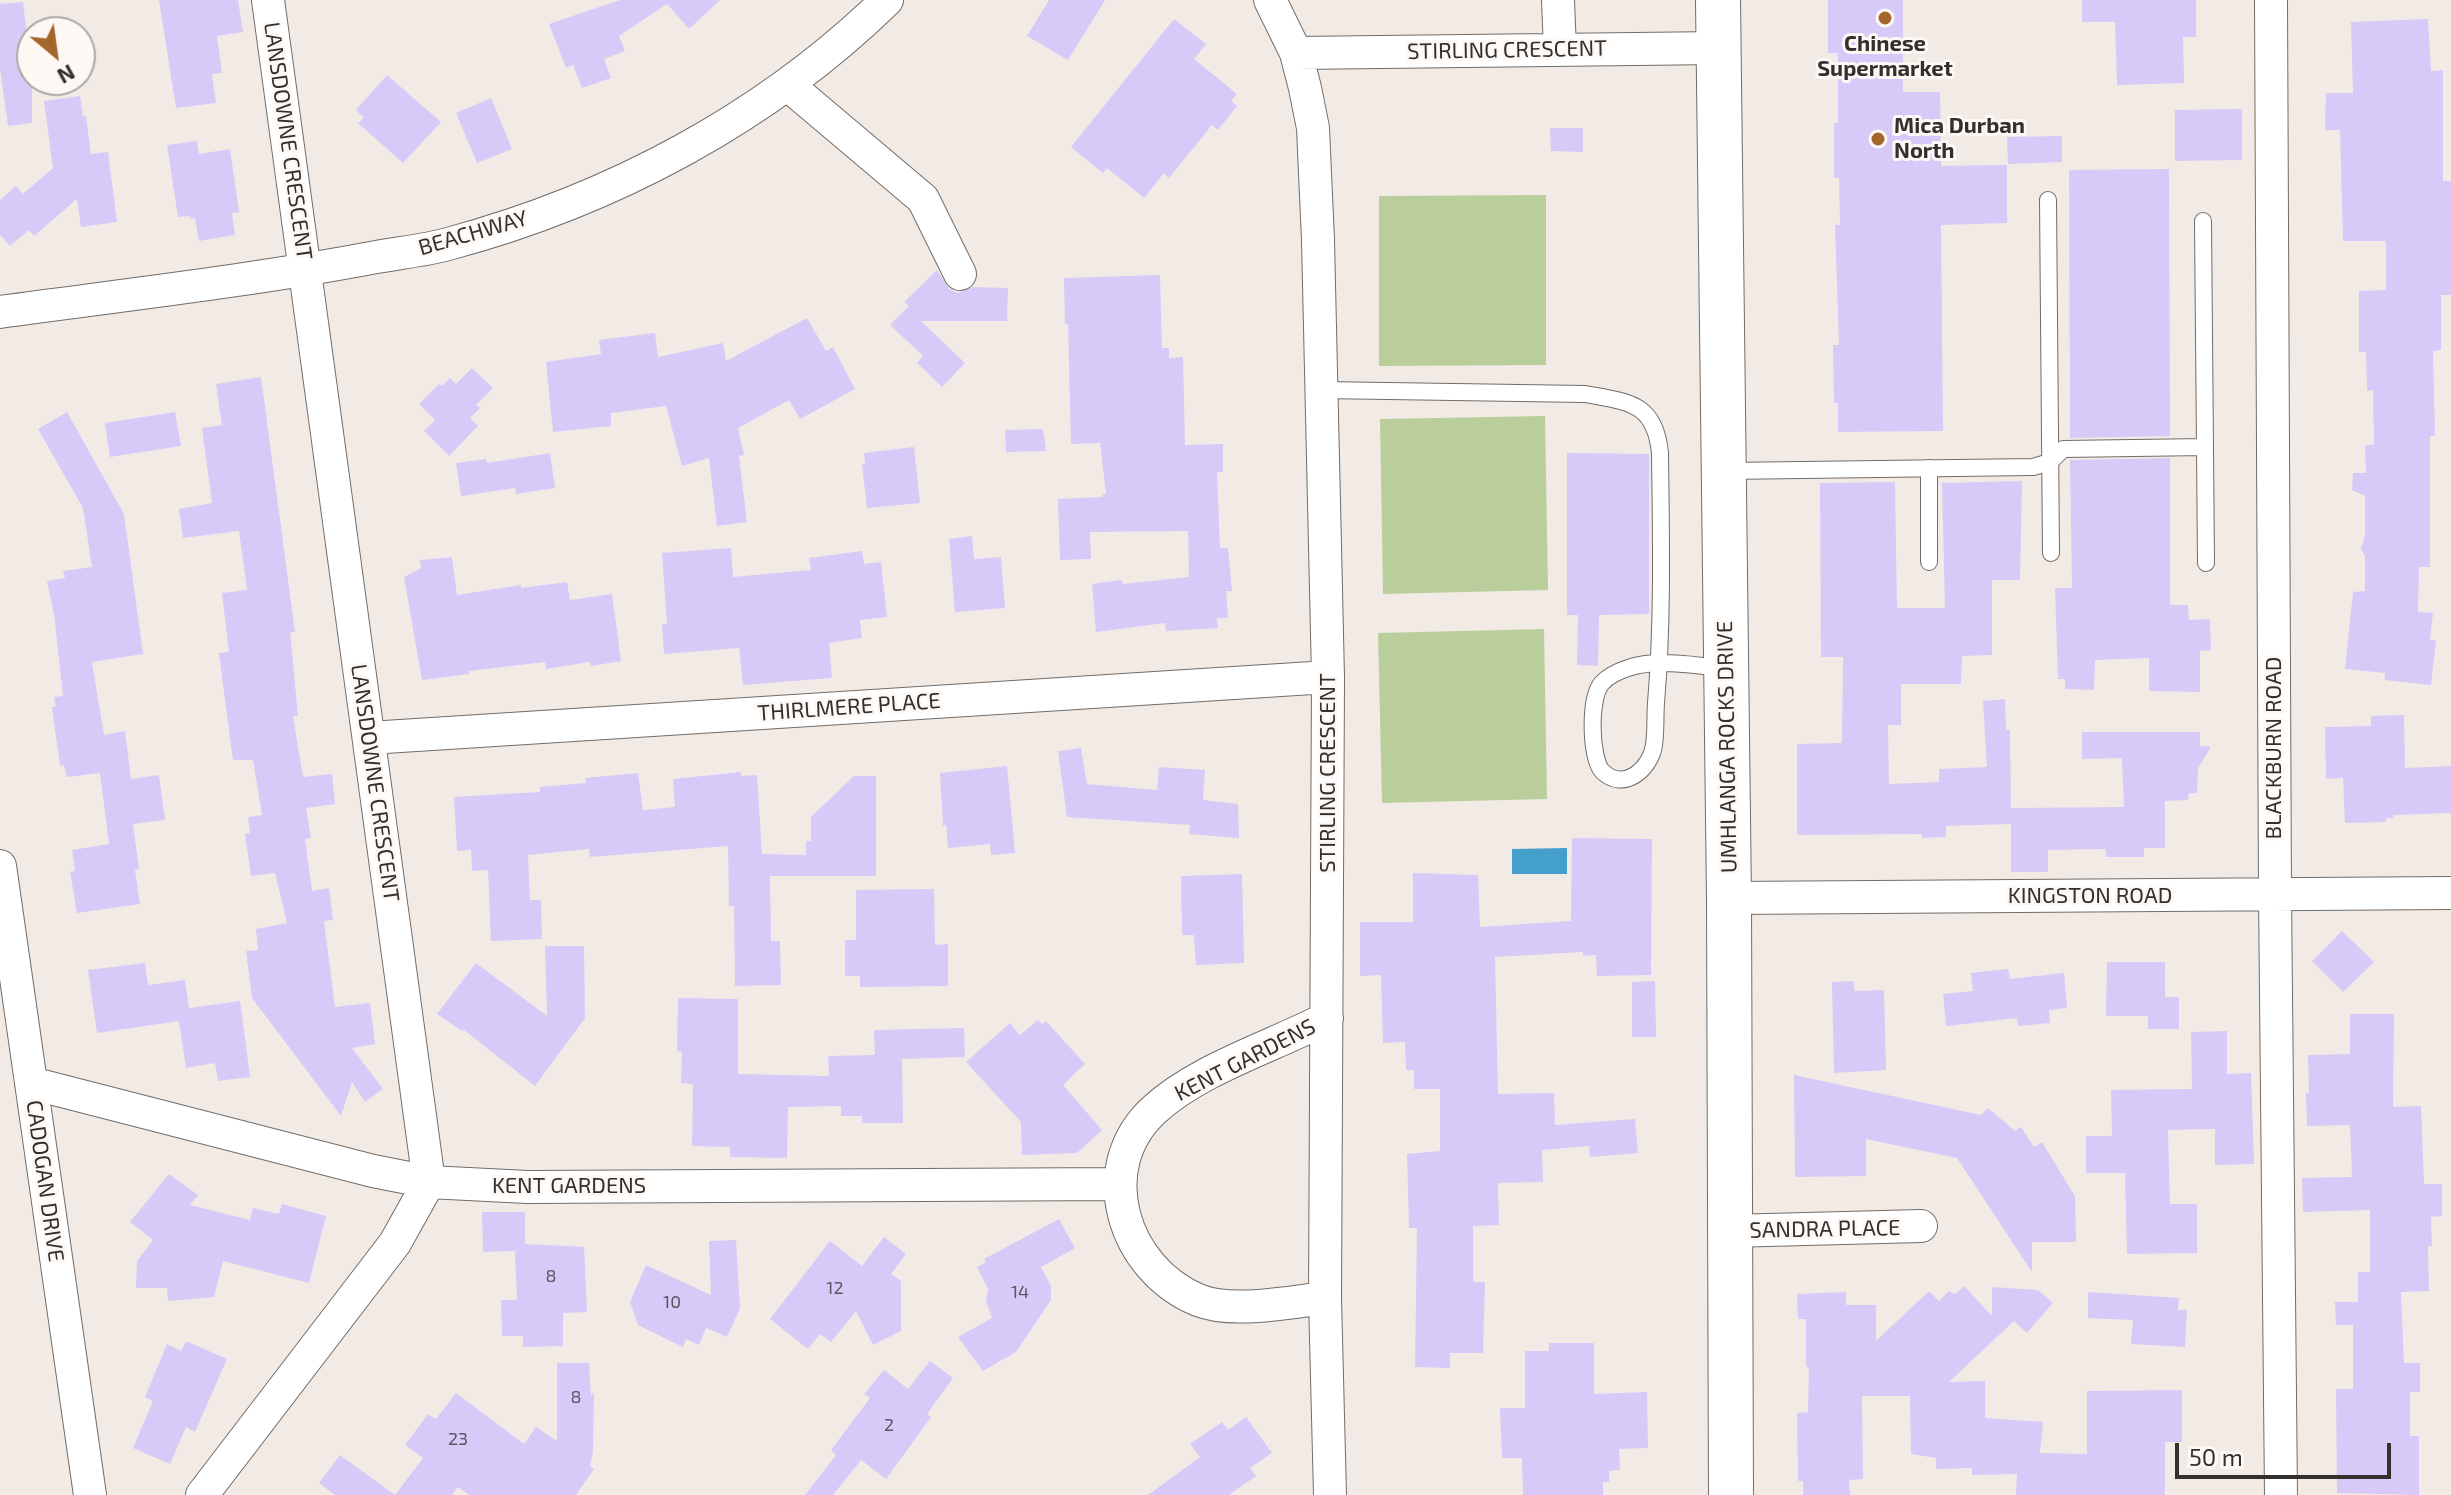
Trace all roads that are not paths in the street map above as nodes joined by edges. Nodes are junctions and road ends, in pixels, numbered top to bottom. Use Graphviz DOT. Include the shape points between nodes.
graph roads {
  1 [pos="268,0"];
  2 [pos="887,0"];
  3 [pos="1270,0"];
  4 [pos="1558,0"];
  5 [pos="1718,0"];
  6 [pos="2271,0"];
  7 [pos="1719,48"];
  8 [pos="1560,50"];
  9 [pos="1296,53"];
  10 [pos="788,85"];
  11 [pos="2048,200"];
  12 [pos="2203,221"];
  13 [pos="307,271"];
  14 [pos="960,274"];
  15 [pos="0,312"];
  16 [pos="1322,390"];
  17 [pos="2205,447"];
  18 [pos="2050,462"];
  19 [pos="1929,468"];
  20 [pos="1725,471"];
  21 [pos="2051,553"];
  22 [pos="1929,562"];
  23 [pos="2206,563"];
  24 [pos="1659,663"];
  25 [pos="1726,668"];
  26 [pos="1328,677"];
  27 [pos="369,738"];
  28 [pos="0,866"];
  29 [pos="2451,893"];
  30 [pos="2275,894"];
  31 [pos="1729,898"];
  32 [pos="1327,1018"];
  33 [pos="31,1083"];
  34 [pos="429,1182"];
  35 [pos="1118,1184"];
  36 [pos="1921,1226"];
  37 [pos="1729,1231"];
  38 [pos="1325,1298"];
  39 [pos="90,1495"];
  40 [pos="202,1495"];
  41 [pos="1330,1495"];
  42 [pos="1731,1495"];
  43 [pos="2281,1495"];
  1 -- 13 [label="street, LANSDOWNE CRESCENT"];
  2 -- 10 [label="street, BEACHWAY"];
  3 -- 9 [label="street, STIRLING CRESCENT"];
  4 -- 8 [label="street"];
  5 -- 7 [label="main road, UMHLANGA ROCKS DRIVE"];
  6 -- 30 [label="street, BLACKBURN ROAD"];
  7 -- 8 [label="street, STIRLING CRESCENT"];
  7 -- 20 [label="main road, UMHLANGA ROCKS DRIVE"];
  8 -- 9 [label="street, STIRLING CRESCENT"];
  9 -- 16 [label="street, STIRLING CRESCENT" via="1313,128"];
  10 -- 13 [label="street, BEACHWAY" via="734,123 577,200 445,245"];
  10 -- 14 [label="street" via="923,199"];
  11 -- 18 [label="lane"];
  12 -- 17 [label="lane"];
  13 -- 15 [label="street, BEACHWAY"];
  13 -- 27 [label="street, LANSDOWNE CRESCENT"];
  16 -- 24 [label="lane" via="1585,394 1642,409 1652,419 1660,453"];
  16 -- 26 [label="street, STIRLING CRESCENT"];
  17 -- 18 [label="lane" via="2063,449"];
  17 -- 23 [label="lane"];
  18 -- 19 [label="lane" via="2033,467"];
  18 -- 21 [label="lane"];
  19 -- 20 [label="lane"];
  19 -- 22 [label="lane"];
  20 -- 25 [label="main road, UMHLANGA ROCKS DRIVE"];
  24 -- 24 [label="lane" via="1649,765 1629,778 1611,777 1595,759 1594,697 1612,675"];
  24 -- 25 [label="lane"];
  25 -- 31 [label="main road, UMHLANGA ROCKS DRIVE"];
  26 -- 27 [label="street, THIRLMERE PLACE"];
  26 -- 32 [label="street, STIRLING CRESCENT"];
  27 -- 34 [label="street, LANSDOWNE CRESCENT"];
  28 -- 33 [label="street, CADOGAN DRIVE"];
  29 -- 30 [label="street, KINGSTON ROAD"];
  30 -- 31 [label="street, KINGSTON ROAD"];
  30 -- 43 [label="street, BLACKBURN ROAD"];
  31 -- 37 [label="main road, UMHLANGA ROCKS DRIVE"];
  32 -- 35 [label="street, KENT GARDENS" via="1185,1086 1153,1111 1129,1142"];
  32 -- 38 [label="street, STIRLING CRESCENT"];
  33 -- 34 [label="street, KENT GARDENS"];
  33 -- 39 [label="street, CADOGAN DRIVE"];
  34 -- 35 [label="street, KENT GARDENS" via="527,1187"];
  34 -- 40 [label="street" via="395,1243"];
  35 -- 38 [label="street, KENT GARDENS" via="1124,1218 1139,1253 1161,1277 1189,1295 1239,1306"];
  36 -- 37 [label="street, SANDRA PLACE"];
  37 -- 42 [label="main road, UMHLANGA ROCKS DRIVE"];
  38 -- 41 [label="street, STIRLING CRESCENT"];
}
